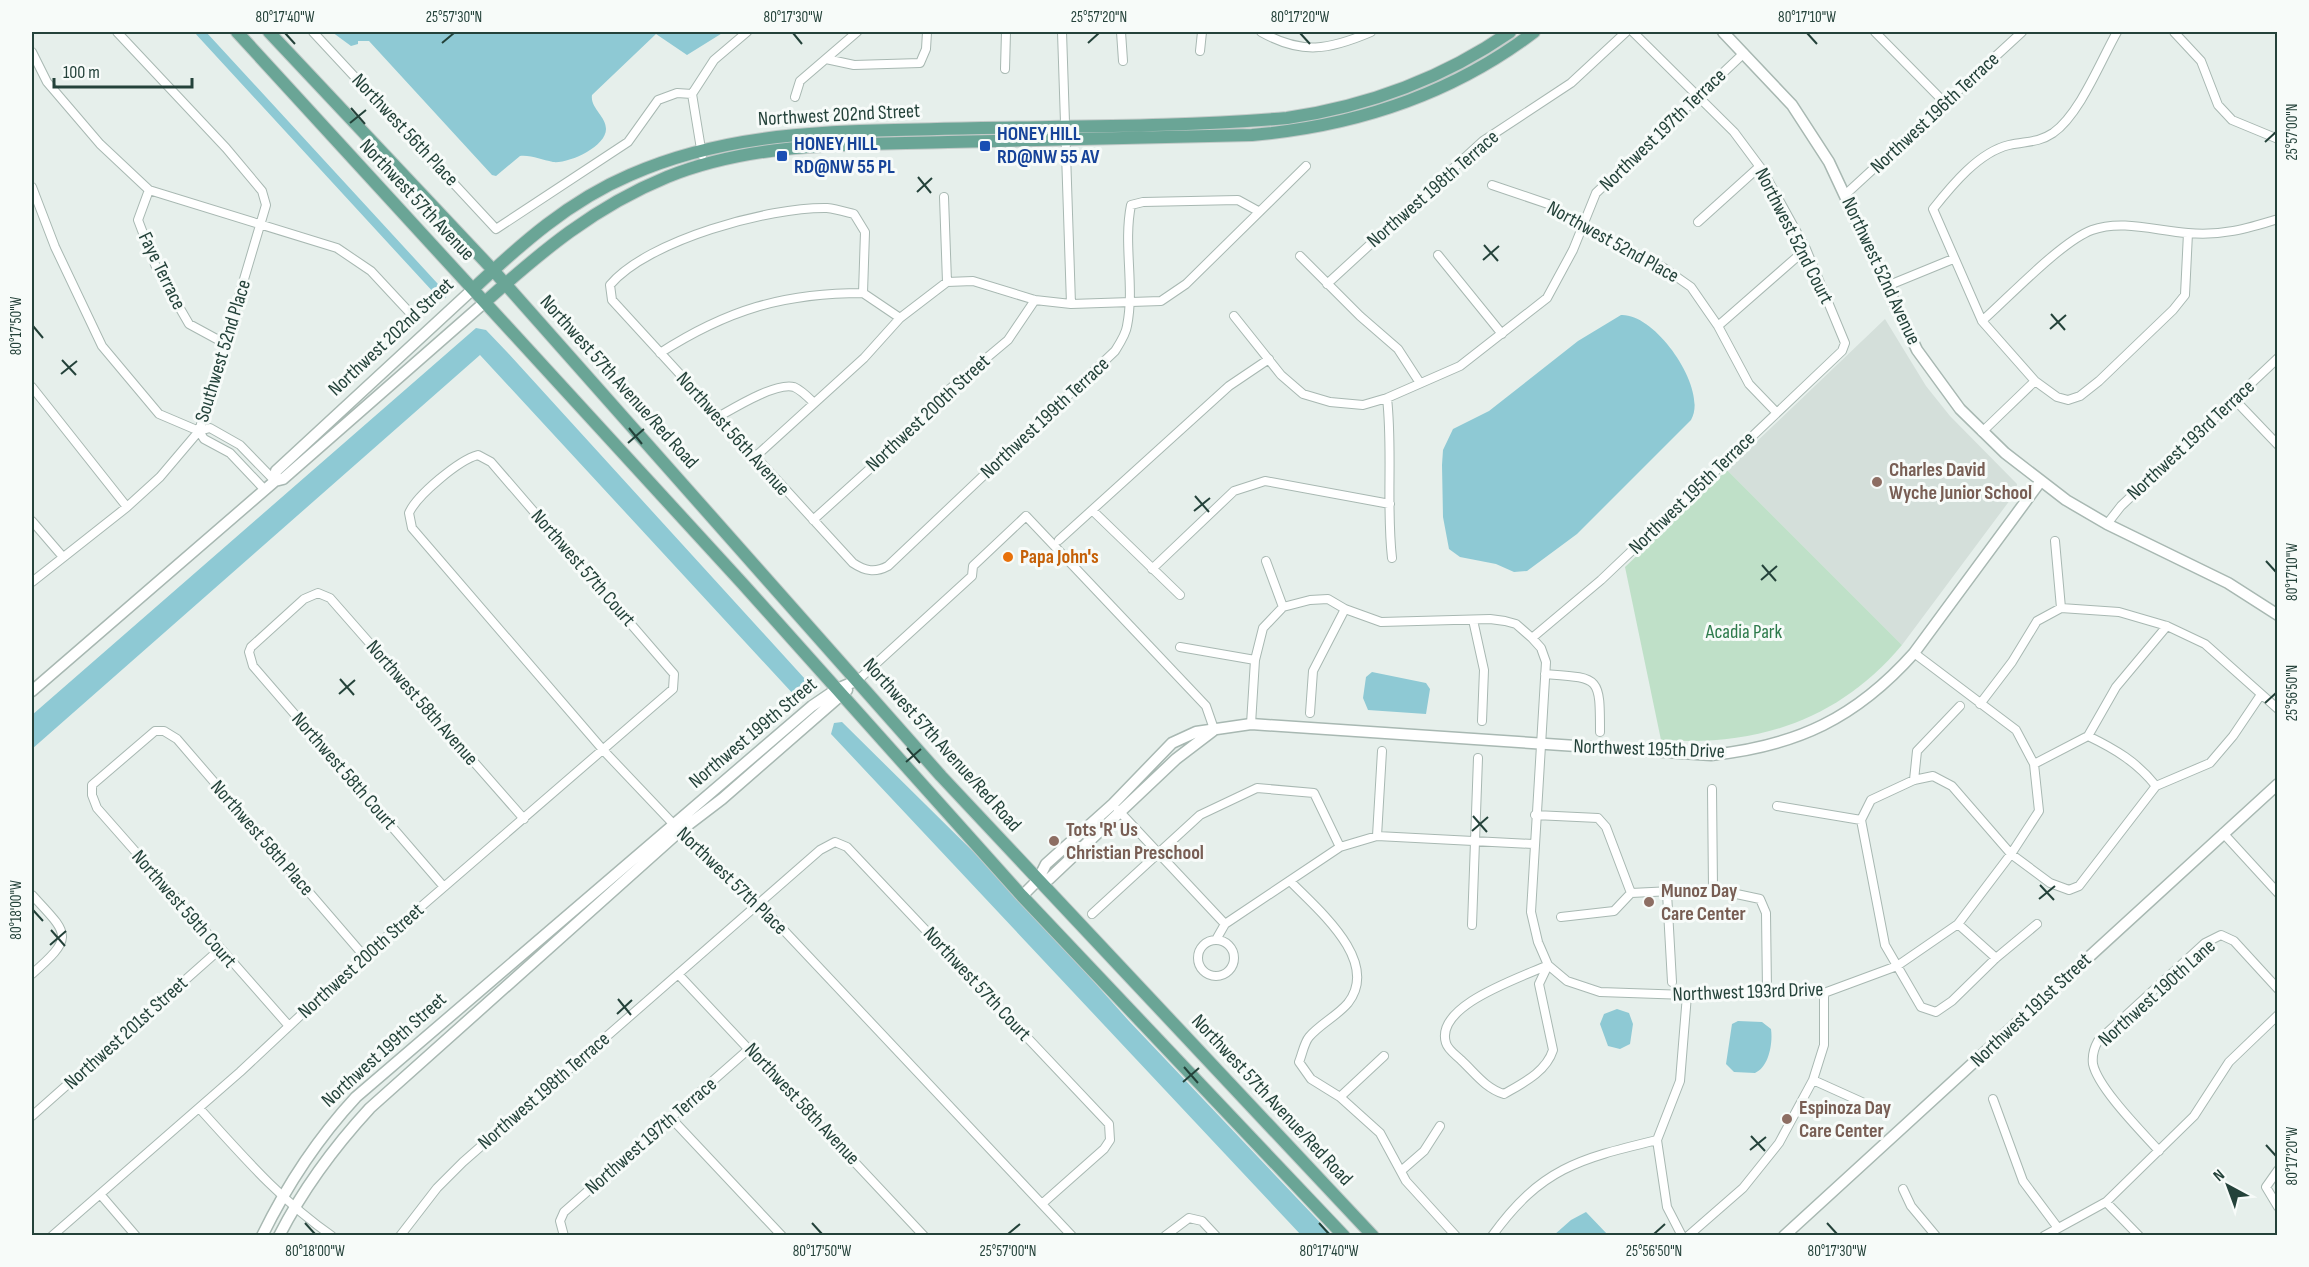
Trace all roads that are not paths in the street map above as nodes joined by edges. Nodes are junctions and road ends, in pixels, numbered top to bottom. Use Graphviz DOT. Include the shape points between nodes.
graph roads {
  1 [pos="117,32"];
  2 [pos="237,32"];
  3 [pos="269,32"];
  4 [pos="313,32"];
  5 [pos="747,32"];
  6 [pos="857,32"];
  7 [pos="927,32"];
  8 [pos="1006,32"];
  9 [pos="1062,32"];
  10 [pos="1121,32"];
  11 [pos="1202,32"];
  12 [pos="1261,32"];
  13 [pos="1371,32"];
  14 [pos="1510,32"];
  15 [pos="1534,32"];
  16 [pos="1626,32"];
  17 [pos="1633,32"];
  18 [pos="1723,32"];
  19 [pos="1875,32"];
  20 [pos="2022,32"];
  21 [pos="2117,32"];
  22 [pos="2174,32"];
  23 [pos="1200,51"];
  24 [pos="32,52"];
  25 [pos="1744,53"];
  26 [pos="826,59"];
  27 [pos="1123,61"];
  28 [pos="1005,69"];
  29 [pos="692,94"];
  30 [pos="1697,96"];
  31 [pos="795,97"];
  32 [pos="1946,104"];
  33 [pos="1065,125"];
  34 [pos="1065,139"];
  35 [pos="2277,139"];
  36 [pos="701,150"];
  37 [pos="703,165"];
  38 [pos="1306,166"];
  39 [pos="1759,167"];
  40 [pos="1492,185"];
  41 [pos="32,187"];
  42 [pos="149,190"];
  43 [pos="1846,194"];
  44 [pos="944,198"];
  45 [pos="1258,211"];
  46 [pos="2277,219"];
  47 [pos="1698,222"];
  48 [pos="261,226"];
  49 [pos="1582,226"];
  50 [pos="2188,233"];
  51 [pos="1806,249"];
  52 [pos="1438,255"];
  53 [pos="1300,256"];
  54 [pos="1953,259"];
  55 [pos="493,270"];
  56 [pos="947,282"];
  57 [pos="505,284"];
  58 [pos="1327,284"];
  59 [pos="1887,286"];
  60 [pos="472,289"];
  61 [pos="863,292"];
  62 [pos="1035,300"];
  63 [pos="484,302"];
  64 [pos="1130,303"];
  65 [pos="1071,304"];
  66 [pos="411,314"];
  67 [pos="1234,316"];
  68 [pos="900,318"];
  69 [pos="1982,321"];
  70 [pos="1718,326"];
  71 [pos="1502,334"];
  72 [pos="224,343"];
  73 [pos="1845,343"];
  74 [pos="660,353"];
  75 [pos="2277,358"];
  76 [pos="1269,359"];
  77 [pos="2035,381"];
  78 [pos="1420,383"];
  79 [pos="32,387"];
  80 [pos="1387,398"];
  81 [pos="2234,399"];
  82 [pos="813,402"];
  83 [pos="1776,412"];
  84 [pos="718,417"];
  85 [pos="199,431"];
  86 [pos="1982,432"];
  87 [pos="226,436"];
  88 [pos="2277,445"];
  89 [pos="220,447"];
  90 [pos="246,451"];
  91 [pos="755,457"];
  92 [pos="237,460"];
  93 [pos="275,481"];
  94 [pos="2040,482"];
  95 [pos="265,490"];
  96 [pos="1390,504"];
  97 [pos="127,507"];
  98 [pos="1093,511"];
  99 [pos="409,513"];
  100 [pos="813,520"];
  101 [pos="32,521"];
  102 [pos="2107,524"];
  103 [pos="1059,540"];
  104 [pos="2055,541"];
  105 [pos="63,557"];
  106 [pos="1392,558"];
  107 [pos="1266,561"];
  108 [pos="1152,569"];
  109 [pos="870,571"];
  110 [pos="32,582"];
  111 [pos="1180,595"];
  112 [pos="1283,607"];
  113 [pos="2061,608"];
  114 [pos="1345,609"];
  115 [pos="2277,615"];
  116 [pos="1473,620"];
  117 [pos="2167,626"];
  118 [pos="1532,639"];
  119 [pos="1180,647"];
  120 [pos="249,652"];
  121 [pos="1914,653"];
  122 [pos="1256,660"];
  123 [pos="1545,674"];
  124 [pos="858,681"];
  125 [pos="673,689"];
  126 [pos="32,691"];
  127 [pos="839,692"];
  128 [pos="2260,696"];
  129 [pos="1980,704"];
  130 [pos="1960,706"];
  131 [pos="2277,709"];
  132 [pos="1310,713"];
  133 [pos="1482,721"];
  134 [pos="1251,724"];
  135 [pos="1214,729"];
  136 [pos="1600,732"];
  137 [pos="2088,736"];
  138 [pos="1540,744"];
  139 [pos="604,751"];
  140 [pos="1382,751"];
  141 [pos="1478,758"];
  142 [pos="2034,764"];
  143 [pos="1914,780"];
  144 [pos="2277,784"];
  145 [pos="92,785"];
  146 [pos="2156,786"];
  147 [pos="1712,789"];
  148 [pos="1113,804"];
  149 [pos="1777,806"];
  150 [pos="1121,813"];
  151 [pos="1535,815"];
  152 [pos="524,819"];
  153 [pos="1862,820"];
  154 [pos="677,827"];
  155 [pos="2223,833"];
  156 [pos="1377,836"];
  157 [pos="1476,841"];
  158 [pos="835,842"];
  159 [pos="1533,844"];
  160 [pos="1341,848"];
  161 [pos="1158,851"];
  162 [pos="2011,854"];
  163 [pos="1038,880"];
  164 [pos="1290,881"];
  165 [pos="444,887"];
  166 [pos="1713,889"];
  167 [pos="1631,893"];
  168 [pos="1667,893"];
  169 [pos="2277,893"];
  170 [pos="32,895"];
  171 [pos="1022,896"];
  172 [pos="760,905"];
  173 [pos="1092,914"];
  174 [pos="1562,917"];
  175 [pos="1225,924"];
  176 [pos="1958,924"];
  177 [pos="2037,924"];
  178 [pos="1472,925"];
  179 [pos="1217,938"];
  180 [pos="219,950"];
  181 [pos="364,956"];
  182 [pos="1996,958"];
  183 [pos="1548,965"];
  184 [pos="1897,966"];
  185 [pos="32,974"];
  186 [pos="678,974"];
  187 [pos="1672,982"];
  188 [pos="2277,989"];
  189 [pos="1767,991"];
  190 [pos="1824,993"];
  191 [pos="1687,995"];
  192 [pos="2277,1015"];
  193 [pos="289,1026"];
  194 [pos="750,1048"];
  195 [pos="1384,1056"];
  196 [pos="1813,1080"];
  197 [pos="1340,1097"];
  198 [pos="1993,1099"];
  199 [pos="199,1108"];
  200 [pos="1884,1112"];
  201 [pos="32,1116"];
  202 [pos="671,1118"];
  203 [pos="1440,1126"];
  204 [pos="1657,1140"];
  205 [pos="2159,1151"];
  206 [pos="1401,1170"];
  207 [pos="2277,1170"];
  208 [pos="1903,1189"];
  209 [pos="100,1194"];
  210 [pos="281,1196"];
  211 [pos="2106,1202"];
  212 [pos="1043,1203"];
  213 [pos="294,1206"];
  214 [pos="2277,1207"];
  215 [pos="2058,1228"];
  216 [pos="563,1233"];
  217 [pos="52,1236"];
  218 [pos="136,1236"];
  219 [pos="262,1236"];
  220 [pos="279,1236"];
  221 [pos="332,1236"];
  222 [pos="400,1236"];
  223 [pos="782,1236"];
  224 [pos="924,1236"];
  225 [pos="1072,1236"];
  226 [pos="1165,1236"];
  227 [pos="1216,1236"];
  228 [pos="1344,1236"];
  229 [pos="1373,1236"];
  230 [pos="1456,1236"];
  231 [pos="1492,1236"];
  232 [pos="1682,1236"];
  233 [pos="1688,1236"];
  234 [pos="1784,1236"];
  235 [pos="1936,1236"];
  236 [pos="2044,1236"];
  237 [pos="2139,1236"];
  1 -- 48 [label="street, Southwest 52nd Place" via="262,191 266,205"];
  2 -- 60 [label="main road, Northwest 57th Avenue"];
  3 -- 55 [label="main road, Northwest 57th Avenue"];
  4 -- 29 [label="street, Northwest 56th Place" via="496,229 628,142 658,100 677,93"];
  5 -- 29 [label="street" via="714,60"];
  6 -- 26 [label="street"];
  7 -- 26 [label="street" via="920,63 854,65"];
  8 -- 28 [label="street"];
  9 -- 33 [label="street"];
  10 -- 27 [label="street"];
  11 -- 23 [label="street"];
  12 -- 13 [label="street" via="1283,44 1306,49 1343,44"];
  14 -- 33 [label="main road, Northwest 202nd Street" via="1417,85 1353,106 1287,118"];
  15 -- 34 [label="main road, Northwest 202nd Street" via="1470,73 1422,97 1356,120 1288,132"];
  16 -- 58 [label="street, Northwest 198th Terrace" via="1571,83 1483,141"];
  17 -- 30 [label="street, Northwest 52nd Court"];
  18 -- 25 [label="street, Northwest 52nd Avenue"];
  19 -- 32 [label="street"];
  20 -- 32 [label="street, Northwest 196th Terrace"];
  21 -- 54 [label="street" via="2076,106 2055,132 2034,142 2010,144 1990,152 1932,209"];
  22 -- 35 [label="street" via="2201,62 2218,105 2232,120"];
  24 -- 42 [label="street" via="47,82 100,144"];
  25 -- 30 [label="street, Northwest 197th Terrace"];
  25 -- 43 [label="street, Northwest 52nd Avenue" via="1792,105"];
  26 -- 31 [label="street" via="800,81"];
  29 -- 36 [label="street"];
  30 -- 39 [label="street, Northwest 52nd Court" via="1734,132"];
  30 -- 49 [label="street, Northwest 197th Terrace" via="1596,193"];
  32 -- 43 [label="street, Northwest 196th Terrace"];
  33 -- 34 [label="street"];
  33 -- 36 [label="main road, Northwest 202nd Street" via="794,133"];
  34 -- 37 [label="main road, Northwest 202nd Street" via="796,147"];
  34 -- 65 [label="street"];
  36 -- 37 [label="street"];
  36 -- 55 [label="main road, Northwest 202nd Street" via="644,169 595,192 536,232"];
  37 -- 57 [label="main road, Northwest 202nd Street" via="637,190 592,215"];
  38 -- 45 [label="street"];
  39 -- 47 [label="street"];
  39 -- 51 [label="street, Northwest 52nd Court"];
  40 -- 49 [label="street, Northwest 52nd Place" via="1551,205"];
  41 -- 85 [label="street" via="55,247 102,346 159,414"];
  42 -- 48 [label="street"];
  42 -- 72 [label="street, Faye Terrace" via="138,220 156,267 189,324"];
  43 -- 59 [label="street, Northwest 52nd Avenue"];
  44 -- 56 [label="street"];
  45 -- 64 [label="street" via="1186,284 1161,301"];
  45 -- 64 [label="street, Northwest 199th Terrace" via="1238,200 1131,205 1127,224"];
  46 -- 50 [label="street" via="2234,233"];
  48 -- 66 [label="street" via="337,248 371,271"];
  48 -- 72 [label="street, Southwest 52nd Place"];
  49 -- 70 [label="street, Northwest 52nd Place" via="1691,286"];
  49 -- 71 [label="street, Northwest 197th Terrace" via="1547,298"];
  50 -- 69 [label="street" via="2114,226 2092,230 2065,246"];
  50 -- 77 [label="street" via="2185,295 2173,310 2080,396 2068,400 2057,397"];
  51 -- 70 [label="street"];
  51 -- 73 [label="street, Northwest 52nd Court"];
  52 -- 71 [label="street"];
  53 -- 58 [label="street"];
  54 -- 59 [label="street"];
  54 -- 69 [label="street"];
  55 -- 57 [label="main road, Northwest 57th Avenue/Red Road"];
  55 -- 60 [label="main road, Northwest 202nd Street"];
  56 -- 62 [label="street" via="973,281"];
  56 -- 68 [label="street"];
  57 -- 63 [label="main road, Northwest 202nd Street"];
  57 -- 124 [label="main road, Northwest 57th Avenue/Red Road"];
  58 -- 78 [label="street" via="1398,349"];
  59 -- 86 [label="street, Northwest 52nd Avenue" via="1917,350 1940,384"];
  60 -- 63 [label="main road, Northwest 57th Avenue/Red Road"];
  60 -- 93 [label="street, Northwest 202nd Street" via="276,471"];
  61 -- 68 [label="street"];
  61 -- 74 [label="street" via="824,293 768,302 698,328"];
  61 -- 74 [label="street, Northwest 56th Avenue" via="865,232 854,214 830,208 797,210 695,235 636,263 610,285 612,300"];
  62 -- 65 [label="street"];
  62 -- 100 [label="street, Northwest 200th Street" via="1008,340 940,397 904,438"];
  63 -- 93 [label="street, Northwest 202nd Street" via="337,434 283,479"];
  63 -- 127 [label="main road, Northwest 57th Avenue/Red Road"];
  64 -- 65 [label="street"];
  64 -- 109 [label="street, Northwest 199th Terrace" via="1127,328 1116,351 888,566"];
  67 -- 76 [label="street, Northwest 197th Terrace"];
  68 -- 82 [label="street" via="864,358"];
  69 -- 77 [label="street"];
  70 -- 83 [label="street, Northwest 52nd Place" via="1749,384"];
  71 -- 78 [label="street, Northwest 197th Terrace" via="1460,366"];
  72 -- 85 [label="street, Southwest 52nd Place"];
  73 -- 83 [label="street, Northwest 195th Terrace" via="1842,351"];
  74 -- 84 [label="street, Northwest 56th Avenue"];
  75 -- 81 [label="street, Northwest 193rd Terrace"];
  76 -- 80 [label="street, Northwest 197th Terrace" via="1303,394 1347,405"];
  76 -- 98 [label="street" via="1229,386"];
  77 -- 86 [label="street"];
  78 -- 80 [label="street, Northwest 197th Terrace"];
  79 -- 97 [label="street"];
  80 -- 96 [label="street"];
  81 -- 88 [label="street"];
  81 -- 102 [label="street, Northwest 193rd Terrace" via="2121,506"];
  82 -- 84 [label="street" via="795,388 787,387 749,400"];
  82 -- 91 [label="street"];
  83 -- 118 [label="street, Northwest 195th Terrace" via="1607,575"];
  84 -- 91 [label="street, Northwest 56th Avenue"];
  85 -- 87 [label="street" via="210,428"];
  85 -- 89 [label="street" via="204,439"];
  85 -- 97 [label="street, Southwest 52nd Place" via="160,477"];
  86 -- 94 [label="street, Northwest 52nd Avenue"];
  87 -- 89 [label="street"];
  87 -- 90 [label="street"];
  89 -- 92 [label="street"];
  90 -- 92 [label="street"];
  90 -- 93 [label="street"];
  91 -- 100 [label="street, Northwest 56th Avenue"];
  92 -- 95 [label="street"];
  93 -- 95 [label="street, Northwest 202nd Street"];
  94 -- 102 [label="street, Northwest 52nd Avenue"];
  94 -- 121 [label="street, Northwest 195th Drive"];
  95 -- 126 [label="street, Northwest 202nd Street"];
  96 -- 106 [label="street"];
  96 -- 108 [label="street" via="1265,481 1234,491"];
  97 -- 105 [label="street, Southwest 52nd Place"];
  98 -- 103 [label="street"];
  98 -- 108 [label="street"];
  99 -- 125 [label="street, Northwest 57th Court" via="460,463 478,455 491,462 674,674"];
  99 -- 139 [label="street, Northwest 57th Place" via="412,528"];
  100 -- 109 [label="street, Northwest 56th Avenue" via="853,563"];
  101 -- 105 [label="street"];
  102 -- 115 [label="street, Northwest 52nd Avenue" via="2228,583"];
  104 -- 113 [label="street"];
  105 -- 110 [label="street, Southwest 52nd Place"];
  107 -- 112 [label="street"];
  108 -- 111 [label="street"];
  112 -- 114 [label="street" via="1328,599"];
  112 -- 122 [label="street" via="1263,628"];
  113 -- 117 [label="street" via="2119,612"];
  113 -- 129 [label="street" via="2037,621"];
  114 -- 116 [label="street" via="1381,622"];
  114 -- 132 [label="street" via="1313,671"];
  116 -- 118 [label="street" via="1516,624"];
  116 -- 133 [label="street" via="1484,670"];
  117 -- 128 [label="street" via="2205,644"];
  117 -- 137 [label="street" via="2116,687"];
  118 -- 123 [label="street" via="1541,648"];
  119 -- 122 [label="street"];
  120 -- 152 [label="street, Northwest 58th Avenue" via="304,599 318,592 330,598"];
  120 -- 165 [label="street, Northwest 58th Court" via="253,666"];
  121 -- 129 [label="street"];
  121 -- 138 [label="street, Northwest 195th Drive" via="1894,676 1845,714 1779,744 1711,755"];
  122 -- 134 [label="street"];
  123 -- 136 [label="street" via="1582,677 1592,682 1600,693"];
  123 -- 138 [label="street"];
  124 -- 127 [label="street, Northwest 199th Street"];
  124 -- 135 [label="street" via="972,576 973,566 1026,516 1206,706"];
  124 -- 163 [label="main road, Northwest 57th Avenue/Red Road"];
  125 -- 139 [label="street, Northwest 200th Street"];
  127 -- 154 [label="street, Northwest 199th Street" via="722,799"];
  127 -- 171 [label="main road, Northwest 57th Avenue/Red Road"];
  128 -- 131 [label="street"];
  128 -- 146 [label="street" via="2210,763"];
  129 -- 142 [label="street" via="2016,730"];
  130 -- 143 [label="street" via="1917,751"];
  134 -- 135 [label="street, Northwest 195th Drive"];
  134 -- 138 [label="street, Northwest 195th Drive"];
  135 -- 148 [label="street, Northwest 195th Drive" via="1172,743"];
  135 -- 150 [label="street, Northwest 195th Drive" via="1176,759"];
  137 -- 142 [label="street"];
  137 -- 146 [label="street" via="2142,768"];
  138 -- 151 [label="street"];
  139 -- 152 [label="street, Northwest 200th Street"];
  139 -- 154 [label="street, Northwest 57th Place"];
  140 -- 156 [label="street"];
  141 -- 157 [label="street"];
  142 -- 162 [label="street, Northwest 193rd Drive" via="2039,811"];
  143 -- 153 [label="street" via="1871,800"];
  143 -- 162 [label="street" via="1933,776 1952,786"];
  144 -- 155 [label="street, Northwest 191st Street"];
  145 -- 180 [label="street, Northwest 59th Court" via="97,808"];
  145 -- 181 [label="street, Northwest 58th Place" via="155,730 177,739"];
  146 -- 162 [label="street" via="2079,886 2069,890 2050,883"];
  147 -- 166 [label="street"];
  148 -- 150 [label="street"];
  148 -- 163 [label="street, Northwest 195th Drive" via="1046,864"];
  149 -- 153 [label="street"];
  150 -- 161 [label="street"];
  150 -- 163 [label="street, Northwest 195th Drive" via="1049,879"];
  151 -- 159 [label="street"];
  151 -- 167 [label="street" via="1598,818 1606,827"];
  152 -- 165 [label="street, Northwest 200th Street"];
  153 -- 184 [label="street" via="1885,945"];
  154 -- 172 [label="street, Northwest 57th Place"];
  154 -- 210 [label="street, Northwest 199th Street" via="356,1097 333,1122"];
  154 -- 213 [label="street, Northwest 199th Street" via="370,1108 344,1136"];
  155 -- 169 [label="street"];
  155 -- 234 [label="street, Northwest 191st Street"];
  156 -- 157 [label="street"];
  156 -- 160 [label="street"];
  157 -- 159 [label="street"];
  157 -- 178 [label="street"];
  158 -- 172 [label="street, Northwest 198th Terrace" via="820,850"];
  158 -- 212 [label="street, Northwest 57th Court" via="847,847 1109,1124 1112,1133 1104,1149"];
  159 -- 183 [label="street" via="1531,912"];
  160 -- 161 [label="street" via="1314,793 1257,788 1200,815"];
  160 -- 164 [label="street"];
  161 -- 173 [label="street"];
  161 -- 175 [label="street"];
  162 -- 176 [label="street, Northwest 193rd Drive"];
  163 -- 171 [label="street, Northwest 195th Drive"];
  163 -- 229 [label="main road, Northwest 57th Avenue/Red Road"];
  164 -- 175 [label="street"];
  164 -- 197 [label="street" via="1334,926 1357,963 1358,986 1347,1003 1308,1038 1299,1062 1311,1079"];
  165 -- 181 [label="street, Northwest 200th Street"];
  166 -- 168 [label="street"];
  166 -- 189 [label="street" via="1760,899 1766,913"];
  167 -- 168 [label="street"];
  167 -- 174 [label="street" via="1614,911"];
  168 -- 187 [label="street"];
  170 -- 185 [label="street" via="60,926 63,937 59,950"];
  171 -- 228 [label="main road, Northwest 57th Avenue/Red Road"];
  172 -- 186 [label="street, Northwest 198th Terrace"];
  172 -- 212 [label="street, Northwest 57th Place"];
  175 -- 179 [label="street"];
  176 -- 182 [label="street"];
  176 -- 184 [label="street, Northwest 193rd Drive"];
  177 -- 182 [label="street"];
  179 -- 179 [label="street" via="1231,948 1233,963 1227,973 1215,976 1200,966 1197,957 1203,946"];
  180 -- 193 [label="street, Northwest 59th Court"];
  180 -- 201 [label="street, Northwest 201st Street"];
  181 -- 193 [label="street, Northwest 200th Street"];
  182 -- 184 [label="street" via="1936,1012 1921,1007"];
  183 -- 183 [label="street" via="1479,995 1451,1019 1444,1034 1446,1046 1491,1090 1503,1094 1527,1081 1550,1060 1553,1050 1539,984"];
  183 -- 191 [label="street, Northwest 193rd Drive" via="1567,981 1600,992"];
  184 -- 190 [label="street, Northwest 193rd Drive"];
  186 -- 194 [label="street, Northwest 58th Avenue"];
  186 -- 222 [label="street, Northwest 198th Terrace" via="463,1162"];
  188 -- 205 [label="street, Northwest 190th Lane" via="2234,941 2221,935 2205,943 2098,1041 2093,1065 2114,1100"];
  189 -- 190 [label="street, Northwest 193rd Drive"];
  189 -- 191 [label="street, Northwest 193rd Drive"];
  190 -- 196 [label="street" via="1824,1045"];
  191 -- 204 [label="street" via="1680,1081"];
  192 -- 205 [label="street" via="2229,1062 2194,1116"];
  193 -- 199 [label="street, Northwest 200th Street"];
  194 -- 202 [label="street, Northwest 197th Terrace"];
  194 -- 224 [label="street, Northwest 58th Avenue"];
  195 -- 197 [label="street"];
  196 -- 200 [label="street"];
  196 -- 233 [label="street" via="1779,1143 1743,1188"];
  197 -- 206 [label="street" via="1380,1133"];
  198 -- 215 [label="street" via="2023,1181"];
  199 -- 209 [label="street, Northwest 200th Street"];
  199 -- 210 [label="street"];
  202 -- 216 [label="street, Northwest 197th Terrace" via="564,1212 560,1221"];
  202 -- 223 [label="street"];
  203 -- 206 [label="street" via="1424,1151"];
  204 -- 231 [label="street" via="1587,1157 1541,1181 1510,1210"];
  204 -- 232 [label="street" via="1667,1207"];
  205 -- 211 [label="street"];
  206 -- 230 [label="street" via="1416,1194"];
  207 -- 214 [label="street" via="2265,1187"];
  208 -- 235 [label="street" via="1911,1206"];
  209 -- 217 [label="street, Northwest 200th Street"];
  209 -- 218 [label="street"];
  210 -- 213 [label="street"];
  210 -- 219 [label="street, Northwest 199th Street"];
  211 -- 215 [label="street"];
  211 -- 237 [label="street"];
  212 -- 225 [label="street, Northwest 57th Place"];
  213 -- 220 [label="street, Northwest 199th Street"];
  213 -- 221 [label="street"];
  215 -- 236 [label="street"];
  226 -- 227 [label="street" via="1189,1218 1202,1221"];
}
